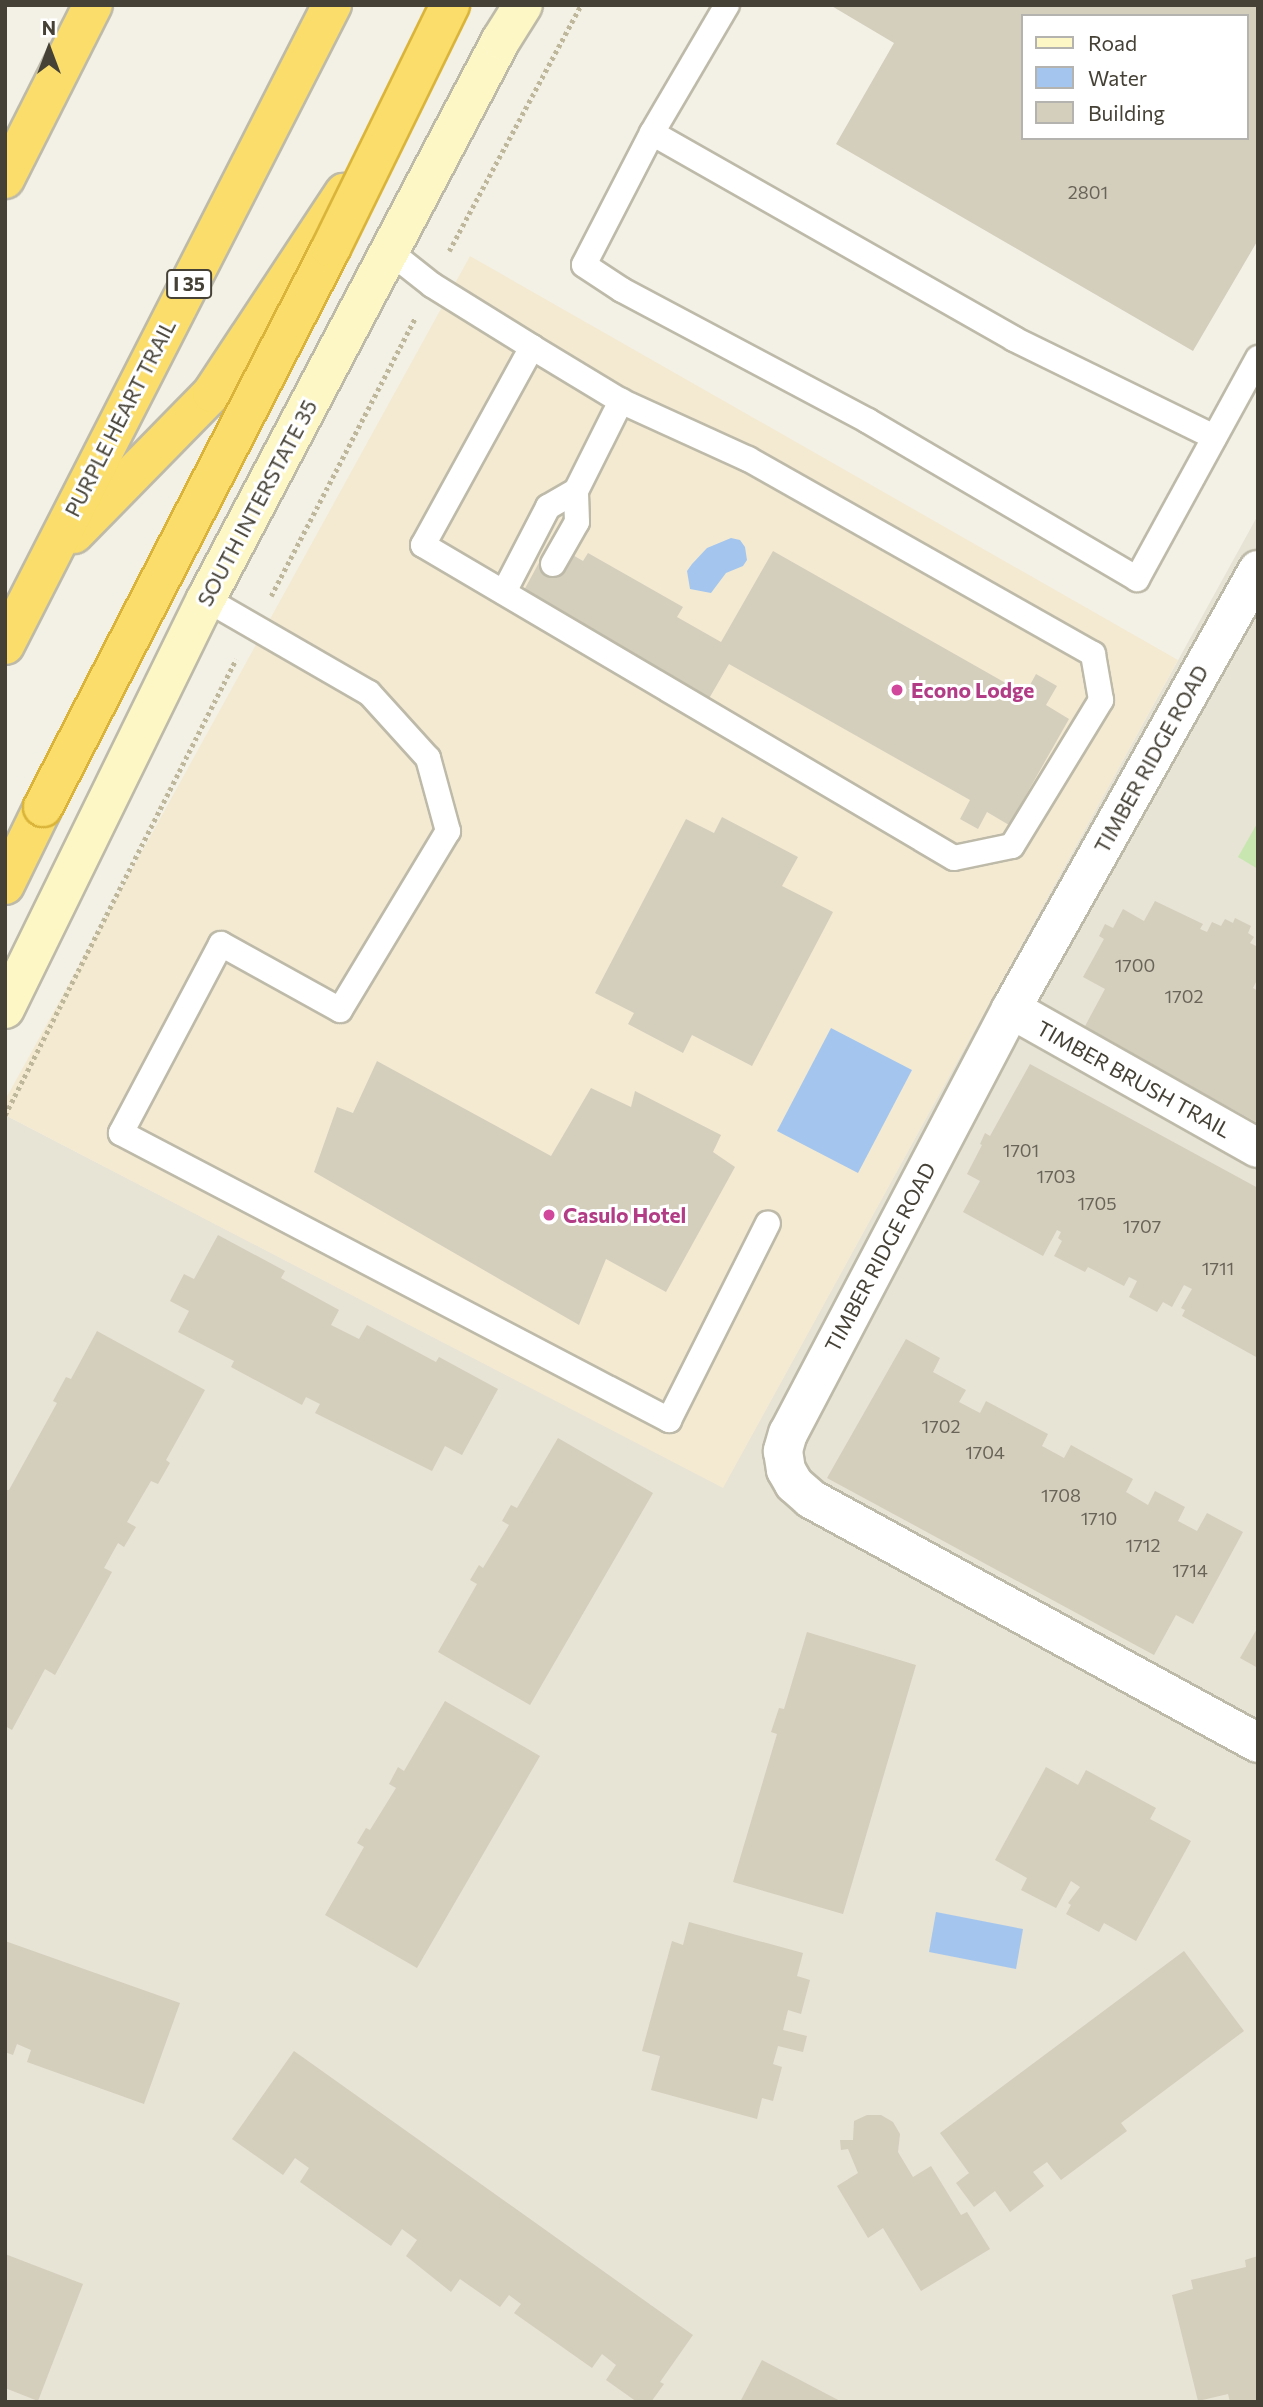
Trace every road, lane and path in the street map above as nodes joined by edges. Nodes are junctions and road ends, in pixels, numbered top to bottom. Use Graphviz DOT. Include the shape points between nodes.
graph roads {
  1 [pos="93,5"];
  2 [pos="332,5"];
  3 [pos="450,5"];
  4 [pos="468,5"];
  5 [pos="523,5"];
  6 [pos="582,5"];
  7 [pos="727,5"];
  8 [pos="652,133"];
  9 [pos="5,179"];
  10 [pos="390,251"];
  11 [pos="448,252"];
  12 [pos="401,344"];
  13 [pos="532,347"];
  14 [pos="1258,358"];
  15 [pos="621,401"];
  16 [pos="1214,437"];
  17 [pos="576,491"];
  18 [pos="46,564"];
  19 [pos="554,564"];
  20 [pos="1258,570"];
  21 [pos="283,574"];
  22 [pos="504,592"];
  23 [pos="206,599"];
  24 [pos="5,645"];
  25 [pos="233,665"];
  26 [pos="5,885"];
  27 [pos="5,1009"];
  28 [pos="1011,1010"];
  29 [pos="5,1115"];
  30 [pos="1258,1148"];
  31 [pos="768,1223"];
  32 [pos="1258,1743"];
  1 -- 9 [label="highway"];
  2 -- 18 [label="highway, PURPLE HEART TRAIL / I 35"];
  3 -- 26 [label="highway, bridge"];
  4 -- 18 [label="highway" via="212,393"];
  5 -- 10 [label="main road, SOUTH INTERSTATE 35"];
  6 -- 11 [label="path"];
  7 -- 8 [label="lane"];
  8 -- 16 [label="lane" via="1014,339"];
  8 -- 16 [label="lane" via="584,265 622,290 868,421 1137,579"];
  10 -- 13 [label="lane" via="432,285"];
  10 -- 23 [label="main road, SOUTH INTERSTATE 35"];
  12 -- 21 [label="path"];
  13 -- 15 [label="lane"];
  13 -- 22 [label="lane" via="423,545"];
  14 -- 16 [label="lane"];
  15 -- 17 [label="lane"];
  15 -- 22 [label="lane" via="748,458 1093,654 1101,700 1012,846 954,858"];
  17 -- 19 [label="lane" via="577,522"];
  17 -- 22 [label="lane" via="548,507"];
  18 -- 24 [label="highway, PURPLE HEART TRAIL / I 35"];
  20 -- 28 [label="street, TIMBER RIDGE ROAD"];
  23 -- 27 [label="main road, SOUTH INTERSTATE 35"];
  23 -- 31 [label="lane" via="369,693 428,758 448,831 340,1010 221,944 121,1133 668,1420"];
  25 -- 29 [label="path"];
  28 -- 30 [label="street, TIMBER BRUSH TRAIL"];
  28 -- 32 [label="street, TIMBER RIDGE ROAD" via="788,1433 783,1451 786,1470 794,1485 811,1499"];
}
